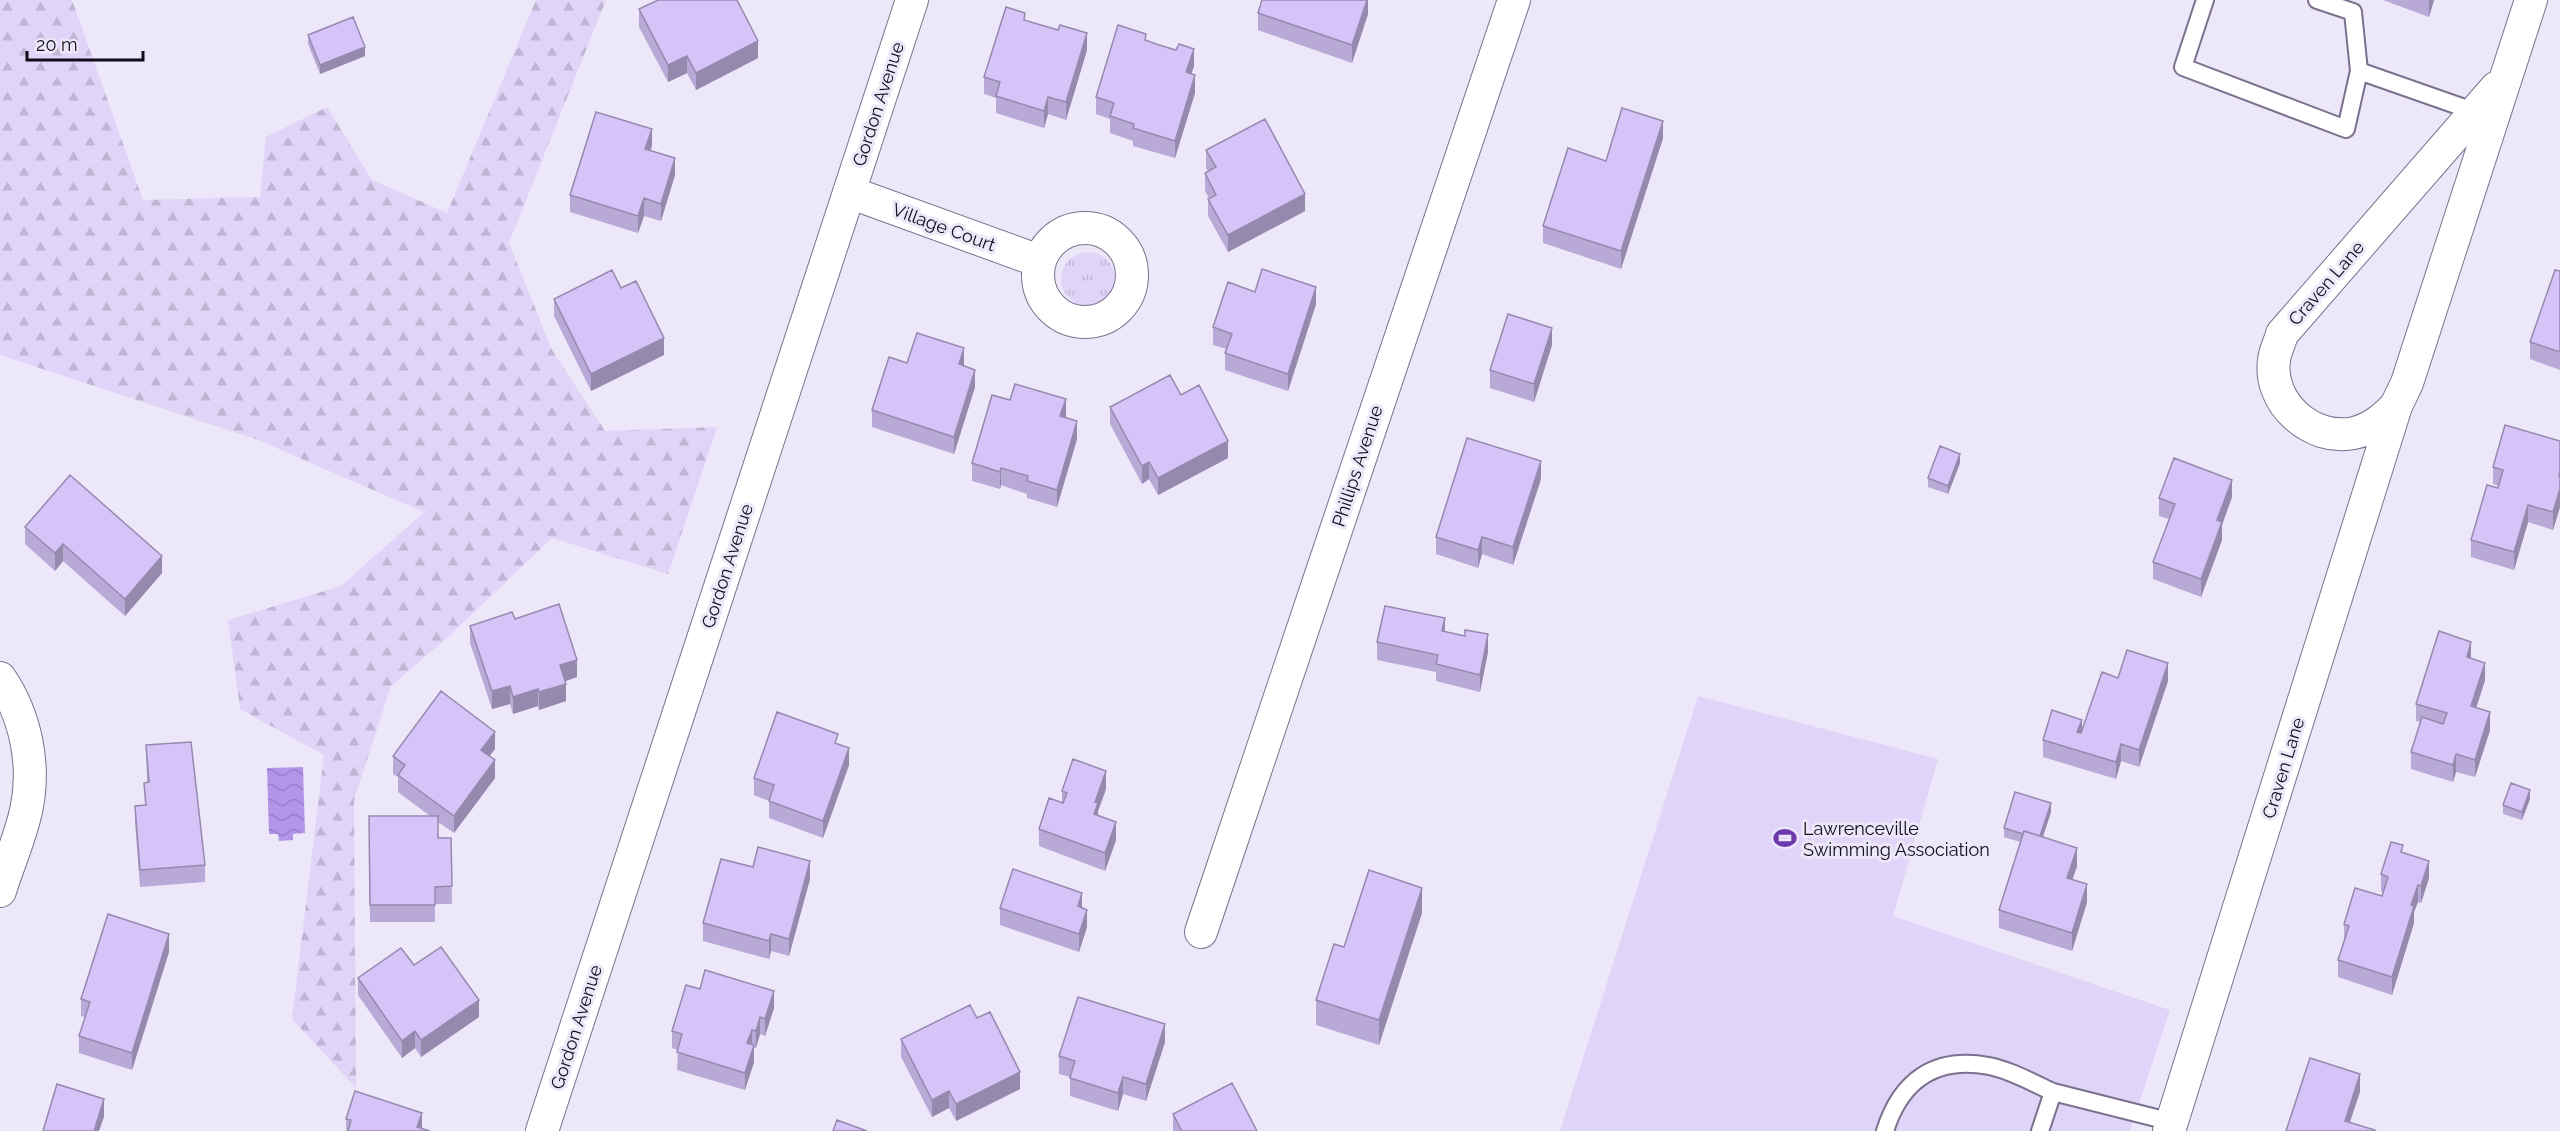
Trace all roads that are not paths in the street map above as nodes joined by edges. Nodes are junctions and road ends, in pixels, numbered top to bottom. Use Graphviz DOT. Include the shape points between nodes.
graph roads {
  1 [pos="912,0"];
  2 [pos="1514,0"];
  3 [pos="2205,0"];
  4 [pos="2317,0"];
  5 [pos="2531,0"];
  6 [pos="2359,72"];
  7 [pos="2505,78"];
  8 [pos="2476,112"];
  9 [pos="849,192"];
  10 [pos="1039,261"];
  11 [pos="2396,406"];
  12 [pos="0,678"];
  13 [pos="0,891"];
  14 [pos="1201,932"];
  15 [pos="2053,1092"];
  16 [pos="2171,1127"];
  17 [pos="542,1131"];
  18 [pos="1885,1131"];
  19 [pos="2040,1131"];
  1 -- 9 [label="street, Gordon Avenue"];
  2 -- 14 [label="street, Phillips Avenue"];
  3 -- 6 [label="lane" via="2183,67 2346,129"];
  4 -- 6 [label="lane" via="2353,12"];
  5 -- 7 [label="street, Craven Lane"];
  6 -- 8 [label="lane"];
  7 -- 8 [label="street, Craven Lane"];
  7 -- 11 [label="street, Craven Lane" via="2407,383"];
  8 -- 11 [label="street, Craven Lane" via="2282,333 2274,361 2276,385 2287,408 2304,424 2329,434 2354,433 2377,425"];
  9 -- 10 [label="street, Village Court"];
  9 -- 17 [label="street, Gordon Avenue"];
  11 -- 16 [label="street, Craven Lane"];
  12 -- 13 [label="street" via="25,731 30,771 26,811"];
  15 -- 16 [label="lane"];
  15 -- 18 [label="lane" via="1990,1066 1953,1062 1918,1076 1892,1108"];
  15 -- 19 [label="lane"];
}
